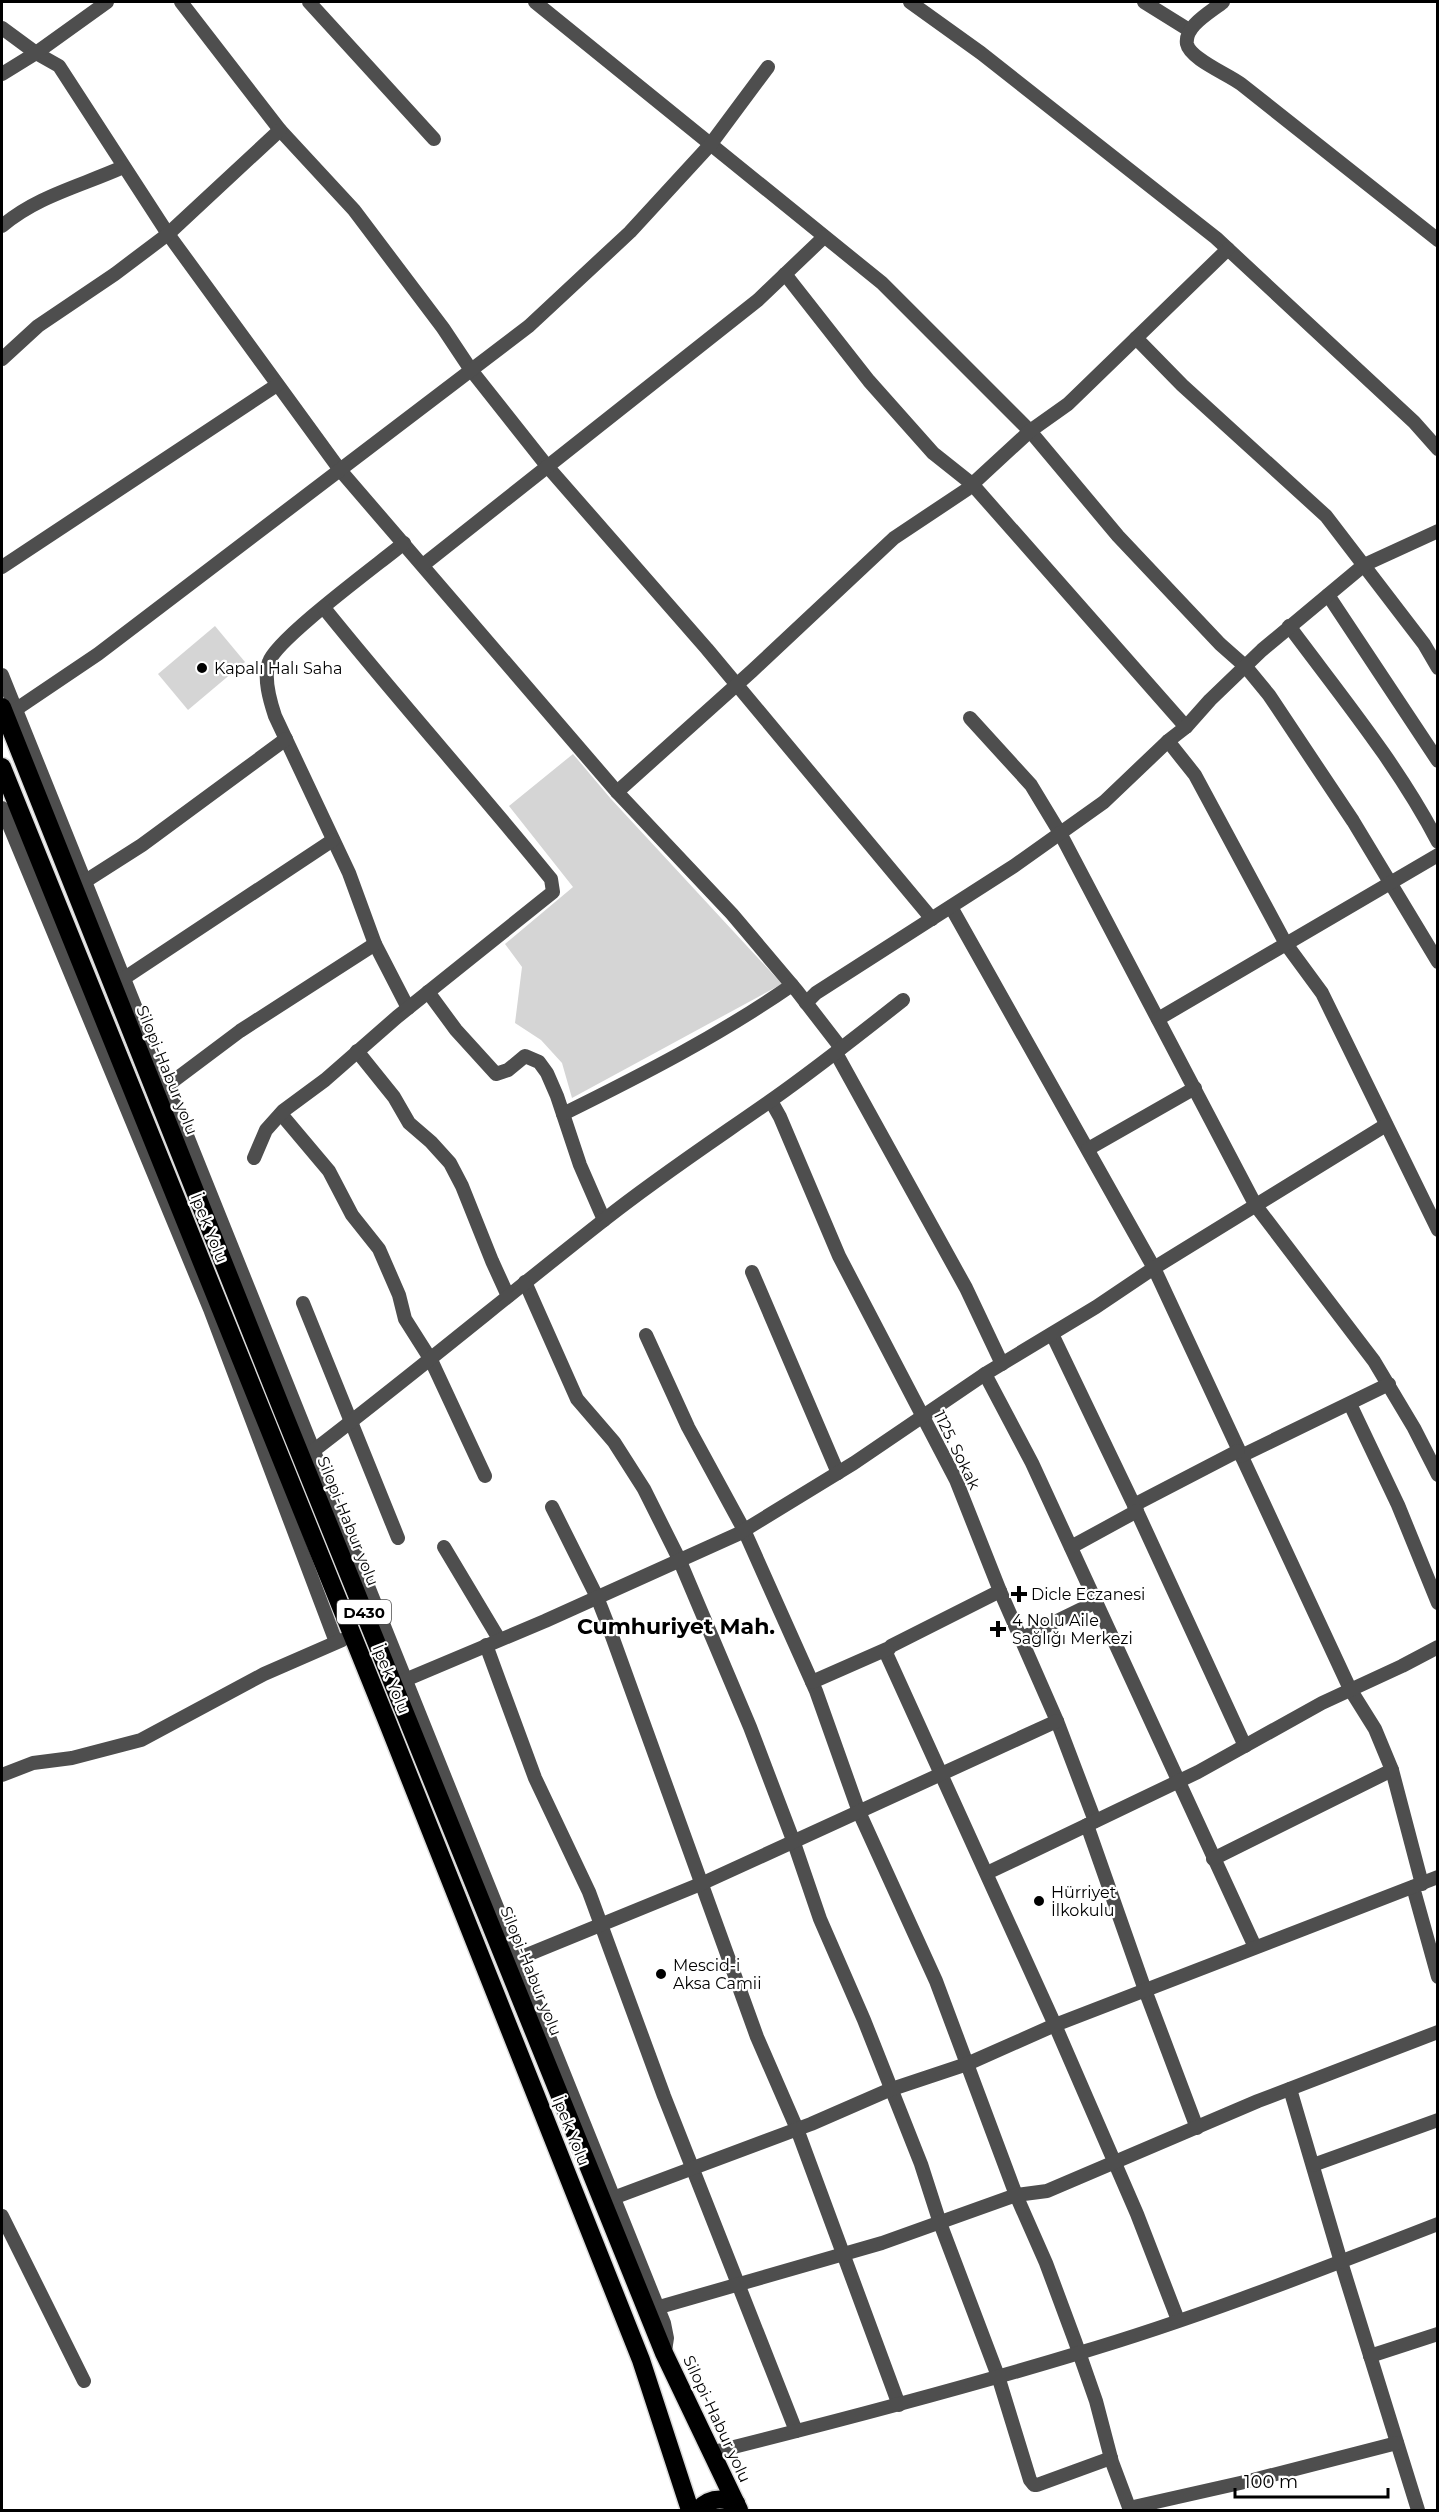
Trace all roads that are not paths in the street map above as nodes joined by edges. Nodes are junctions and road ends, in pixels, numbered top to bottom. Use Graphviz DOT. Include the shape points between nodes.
graph roads {
  1 [pos="107,2"];
  2 [pos="181,2"];
  3 [pos="309,2"];
  4 [pos="535,2"];
  5 [pos="910,2"];
  6 [pos="1144,2"];
  7 [pos="1223,2"];
  8 [pos="2,28"];
  9 [pos="1189,30"];
  10 [pos="36,53"];
  11 [pos="768,68"];
  12 [pos="2,74"];
  13 [pos="279,130"];
  14 [pos="434,139"];
  15 [pos="710,145"];
  16 [pos="123,167"];
  17 [pos="2,226"];
  18 [pos="168,234"];
  19 [pos="824,237"];
  20 [pos="1437,240"];
  21 [pos="1228,249"];
  22 [pos="785,274"];
  23 [pos="1136,338"];
  24 [pos="2,359"];
  25 [pos="471,370"];
  26 [pos="277,385"];
  27 [pos="1030,431"];
  28 [pos="1437,449"];
  29 [pos="547,466"];
  30 [pos="339,470"];
  31 [pos="972,484"];
  32 [pos="1437,531"];
  33 [pos="404,543"];
  34 [pos="423,565"];
  35 [pos="1364,565"];
  36 [pos="2,567"];
  37 [pos="1328,595"];
  38 [pos="324,608"];
  39 [pos="1289,626"];
  40 [pos="1246,667"];
  41 [pos="1437,668"];
  42 [pos="2,675"];
  43 [pos="736,684"];
  44 [pos="8,709"];
  45 [pos="970,718"];
  46 [pos="1186,727"];
  47 [pos="286,739"];
  48 [pos="1168,741"];
  49 [pos="1437,761"];
  50 [pos="2,767"];
  51 [pos="617,792"];
  52 [pos="2,808"];
  53 [pos="1060,833"];
  54 [pos="333,840"];
  55 [pos="1437,842"];
  56 [pos="1437,855"];
  57 [pos="1391,881"];
  58 [pos="84,882"];
  59 [pos="951,907"];
  60 [pos="932,919"];
  61 [pos="375,944"];
  62 [pos="1286,944"];
  63 [pos="1437,962"];
  64 [pos="123,979"];
  65 [pos="792,985"];
  66 [pos="428,992"];
  67 [pos="903,1000"];
  68 [pos="806,1003"];
  69 [pos="408,1008"];
  70 [pos="1158,1018"];
  71 [pos="357,1051"];
  72 [pos="839,1051"];
  73 [pos="168,1085"];
  74 [pos="1195,1088"];
  75 [pos="771,1101"];
  76 [pos="281,1114"];
  77 [pos="563,1114"];
  78 [pos="1386,1125"];
  79 [pos="1088,1149"];
  80 [pos="254,1158"];
  81 [pos="1257,1206"];
  82 [pos="604,1220"];
  83 [pos="1437,1230"];
  84 [pos="1154,1268"];
  85 [pos="752,1272"];
  86 [pos="525,1282"];
  87 [pos="508,1296"];
  88 [pos="303,1304"];
  89 [pos="1052,1334"];
  90 [pos="646,1335"];
  91 [pos="431,1360"];
  92 [pos="1002,1364"];
  93 [pos="985,1374"];
  94 [pos="1389,1384"];
  95 [pos="1350,1404"];
  96 [pos="922,1416"];
  97 [pos="350,1423"];
  98 [pos="313,1451"];
  99 [pos="1240,1454"];
  100 [pos="838,1473"];
  101 [pos="1437,1475"];
  102 [pos="485,1476"];
  103 [pos="552,1507"];
  104 [pos="1136,1508"];
  105 [pos="744,1530"];
  106 [pos="398,1539"];
  107 [pos="444,1546"];
  108 [pos="1071,1547"];
  109 [pos="679,1559"];
  110 [pos="1000,1591"];
  111 [pos="597,1597"];
  112 [pos="1096,1602"];
  113 [pos="1437,1603"];
  114 [pos="1022,1638"];
  115 [pos="344,1639"];
  116 [pos="499,1639"];
  117 [pos="486,1645"];
  118 [pos="1437,1647"];
  119 [pos="887,1649"];
  120 [pos="405,1680"];
  121 [pos="812,1682"];
  122 [pos="1350,1689"];
  123 [pos="1057,1721"];
  124 [pos="1245,1746"];
  125 [pos="1392,1770"];
  126 [pos="2,1775"];
  127 [pos="940,1776"];
  128 [pos="1177,1782"];
  129 [pos="859,1812"];
  130 [pos="447,1817"];
  131 [pos="1091,1823"];
  132 [pos="429,1825"];
  133 [pos="794,1840"];
  134 [pos="1213,1859"];
  135 [pos="987,1873"];
  136 [pos="1437,1877"];
  137 [pos="703,1883"];
  138 [pos="1417,1885"];
  139 [pos="601,1924"];
  140 [pos="1255,1947"];
  141 [pos="517,1959"];
  142 [pos="1437,1977"];
  143 [pos="1145,1990"];
  144 [pos="1055,2025"];
  145 [pos="1437,2032"];
  146 [pos="967,2064"];
  147 [pos="1290,2089"];
  148 [pos="890,2090"];
  149 [pos="1437,2120"];
  150 [pos="1197,2128"];
  151 [pos="797,2129"];
  152 [pos="1115,2163"];
  153 [pos="1312,2165"];
  154 [pos="693,2166"];
  155 [pos="1016,2196"];
  156 [pos="613,2198"];
  157 [pos="2,2216"];
  158 [pos="940,2223"];
  159 [pos="1437,2224"];
  160 [pos="843,2254"];
  161 [pos="1341,2262"];
  162 [pos="739,2286"];
  163 [pos="652,2309"];
  164 [pos="1178,2320"];
  165 [pos="1437,2334"];
  166 [pos="1079,2353"];
  167 [pos="1370,2356"];
  168 [pos="998,2376"];
  169 [pos="84,2381"];
  170 [pos="899,2405"];
  171 [pos="796,2431"];
  172 [pos="1397,2443"];
  173 [pos="711,2453"];
  174 [pos="1111,2458"];
  175 [pos="737,2507"];
  176 [pos="1130,2509"];
  177 [pos="690,2511"];
  178 [pos="698,2511"];
  179 [pos="1418,2511"];
  1 -- 10 [label="street"];
  2 -- 13 [label="street"];
  3 -- 14 [label="street"];
  4 -- 15 [label="street"];
  5 -- 21 [label="street" via="981,53"];
  6 -- 9 [label="street"];
  7 -- 9 [label="street"];
  8 -- 10 [label="street"];
  9 -- 20 [label="street" via="1188,48 1198,57 1236,80"];
  10 -- 12 [label="street"];
  10 -- 16 [label="street" via="59,66"];
  11 -- 15 [label="street"];
  13 -- 18 [label="street"];
  13 -- 25 [label="street" via="354,210"];
  15 -- 19 [label="street"];
  15 -- 25 [label="street" via="630,232 529,326"];
  16 -- 17 [label="street" via="46,197 20,210"];
  16 -- 18 [label="street"];
  18 -- 24 [label="street" via="38,326"];
  18 -- 26 [label="street"];
  19 -- 22 [label="street"];
  19 -- 27 [label="street" via="882,283"];
  21 -- 23 [label="street"];
  21 -- 28 [label="street" via="1414,422"];
  22 -- 29 [label="street" via="758,300"];
  22 -- 31 [label="street" via="869,381 933,453"];
  23 -- 27 [label="street" via="1068,404"];
  23 -- 35 [label="street" via="1326,516"];
  25 -- 29 [label="street"];
  25 -- 30 [label="street"];
  26 -- 30 [label="street"];
  26 -- 36 [label="street"];
  27 -- 31 [label="street"];
  27 -- 40 [label="street" via="1118,536"];
  29 -- 34 [label="street"];
  29 -- 43 [label="street"];
  30 -- 33 [label="street"];
  30 -- 44 [label="street" via="98,654"];
  31 -- 43 [label="street" via="894,538"];
  31 -- 46 [label="street"];
  32 -- 35 [label="street"];
  33 -- 34 [label="street"];
  33 -- 38 [label="street"];
  34 -- 51 [label="street"];
  35 -- 37 [label="street"];
  35 -- 41 [label="street" via="1424,644"];
  37 -- 39 [label="street"];
  37 -- 49 [label="street"];
  38 -- 47 [label="street" via="286,640 268,662 269,697"];
  38 -- 66 [label="street" via="553,884 553,892"];
  39 -- 40 [label="street"];
  39 -- 55 [label="street" via="1392,766"];
  40 -- 46 [label="street"];
  40 -- 57 [label="street" via="1269,695"];
  42 -- 44 [label="street"];
  43 -- 51 [label="street"];
  43 -- 60 [label="street"];
  44 -- 58 [label="street"];
  44 -- 130 [label="highway, Silopi-Habur yolu / D430"];
  45 -- 53 [label="street" via="1031,784"];
  46 -- 48 [label="street"];
  47 -- 54 [label="street"];
  47 -- 58 [label="street" via="142,845"];
  48 -- 53 [label="street" via="1104,802"];
  48 -- 62 [label="street" via="1195,775"];
  50 -- 115 [label="highway, İpek Yolu / D430"];
  51 -- 65 [label="street"];
  52 -- 115 [label="street"];
  53 -- 59 [label="street"];
  53 -- 70 [label="street"];
  54 -- 61 [label="street"];
  54 -- 64 [label="street"];
  56 -- 57 [label="street"];
  57 -- 62 [label="street"];
  57 -- 63 [label="street"];
  58 -- 64 [label="street"];
  59 -- 60 [label="street"];
  59 -- 79 [label="street"];
  60 -- 68 [label="street"];
  61 -- 69 [label="street"];
  61 -- 73 [label="street" via="240,1031"];
  62 -- 70 [label="street"];
  62 -- 78 [label="street" via="1322,993"];
  64 -- 73 [label="street"];
  65 -- 68 [label="street"];
  65 -- 77 [label="street" via="645,1074"];
  66 -- 69 [label="street"];
  66 -- 77 [label="street" via="496,1074 525,1056 539,1062"];
  67 -- 72 [label="street"];
  68 -- 72 [label="street"];
  69 -- 71 [label="street"];
  70 -- 74 [label="street"];
  71 -- 76 [label="street"];
  71 -- 87 [label="street" via="394,1097 409,1123 450,1163"];
  72 -- 75 [label="street"];
  72 -- 92 [label="street" via="966,1288"];
  73 -- 98 [label="street"];
  74 -- 79 [label="street"];
  74 -- 81 [label="street"];
  75 -- 82 [label="street"];
  75 -- 96 [label="street, 1125. Sokak" via="839,1256"];
  76 -- 80 [label="street" via="267,1131"];
  76 -- 91 [label="street" via="329,1171 352,1215 379,1249 405,1318"];
  77 -- 82 [label="street"];
  78 -- 81 [label="street"];
  78 -- 83 [label="street"];
  79 -- 84 [label="street"];
  81 -- 84 [label="street"];
  81 -- 94 [label="street"];
  82 -- 86 [label="street"];
  84 -- 89 [label="street"];
  84 -- 99 [label="street"];
  85 -- 100 [label="street"];
  86 -- 87 [label="street"];
  86 -- 109 [label="street" via="577,1400 614,1442 644,1489"];
  87 -- 91 [label="street"];
  88 -- 97 [label="street"];
  89 -- 92 [label="street"];
  89 -- 104 [label="street"];
  90 -- 105 [label="street" via="688,1427"];
  91 -- 97 [label="street"];
  91 -- 102 [label="street"];
  92 -- 93 [label="street"];
  93 -- 96 [label="street"];
  93 -- 108 [label="street"];
  94 -- 95 [label="street"];
  94 -- 101 [label="street"];
  95 -- 99 [label="street"];
  95 -- 113 [label="street" via="1398,1505"];
  96 -- 100 [label="street"];
  96 -- 110 [label="street, 1125. Sokak" via="956,1480"];
  97 -- 98 [label="street"];
  97 -- 106 [label="street"];
  98 -- 120 [label="street"];
  99 -- 104 [label="street"];
  99 -- 122 [label="street"];
  100 -- 105 [label="street"];
  103 -- 111 [label="street"];
  104 -- 108 [label="street"];
  104 -- 124 [label="street"];
  105 -- 109 [label="street"];
  105 -- 121 [label="street"];
  107 -- 116 [label="street"];
  108 -- 112 [label="street"];
  109 -- 111 [label="street"];
  109 -- 133 [label="street"];
  110 -- 114 [label="street, 1125. Sokak"];
  110 -- 119 [label="street"];
  111 -- 116 [label="street"];
  111 -- 137 [label="street"];
  112 -- 114 [label="street"];
  112 -- 128 [label="street"];
  114 -- 123 [label="street, 1125. Sokak"];
  115 -- 126 [label="street" via="264,1674 141,1740 72,1758 33,1763"];
  115 -- 132 [label="highway, İpek Yolu / D430"];
  116 -- 117 [label="street"];
  117 -- 120 [label="street"];
  117 -- 139 [label="street" via="535,1778"];
  118 -- 122 [label="street"];
  119 -- 121 [label="street"];
  119 -- 127 [label="street"];
  120 -- 141 [label="street"];
  121 -- 129 [label="street"];
  122 -- 124 [label="street"];
  122 -- 125 [label="street" via="1375,1729"];
  123 -- 127 [label="street"];
  123 -- 131 [label="street, 1125. Sokak"];
  124 -- 128 [label="street"];
  125 -- 134 [label="street"];
  125 -- 138 [label="street"];
  127 -- 129 [label="street"];
  127 -- 135 [label="street"];
  128 -- 131 [label="street"];
  128 -- 134 [label="street"];
  129 -- 133 [label="street"];
  129 -- 146 [label="street" via="936,1981"];
  130 -- 132 [label="highway"];
  130 -- 163 [label="highway, Silopi-Habur yolu / D430"];
  131 -- 135 [label="street"];
  131 -- 143 [label="street, 1125. Sokak"];
  132 -- 177 [label="highway, İpek Yolu / D430" via="641,2360"];
  133 -- 137 [label="street"];
  133 -- 148 [label="street" via="820,1919"];
  134 -- 140 [label="street"];
  135 -- 144 [label="street"];
  136 -- 138 [label="street"];
  137 -- 139 [label="street"];
  137 -- 151 [label="street" via="757,2037"];
  138 -- 140 [label="street"];
  138 -- 142 [label="street"];
  139 -- 141 [label="street"];
  139 -- 154 [label="street"];
  140 -- 143 [label="street"];
  141 -- 156 [label="street"];
  143 -- 144 [label="street"];
  143 -- 150 [label="street, 1125. Sokak"];
  144 -- 146 [label="street"];
  144 -- 152 [label="street"];
  145 -- 147 [label="street"];
  146 -- 148 [label="street"];
  146 -- 155 [label="street"];
  147 -- 150 [label="street"];
  147 -- 153 [label="street"];
  148 -- 151 [label="street"];
  148 -- 158 [label="street"];
  149 -- 153 [label="street"];
  150 -- 152 [label="street"];
  151 -- 154 [label="street"];
  151 -- 160 [label="street"];
  152 -- 155 [label="street" via="1047,2191"];
  152 -- 164 [label="street"];
  153 -- 161 [label="street"];
  154 -- 156 [label="street"];
  154 -- 162 [label="street"];
  155 -- 158 [label="street"];
  155 -- 166 [label="street"];
  156 -- 163 [label="street"];
  157 -- 169 [label="street"];
  158 -- 160 [label="street"];
  158 -- 168 [label="street"];
  159 -- 161 [label="street"];
  160 -- 162 [label="street"];
  160 -- 170 [label="street"];
  161 -- 164 [label="street"];
  161 -- 167 [label="street"];
  162 -- 163 [label="street"];
  162 -- 171 [label="street"];
  163 -- 173 [label="highway, Silopi-Habur yolu / D430" via="664,2353"];
  164 -- 166 [label="street"];
  165 -- 167 [label="street"];
  166 -- 168 [label="street"];
  166 -- 174 [label="street"];
  167 -- 172 [label="street"];
  168 -- 170 [label="street"];
  168 -- 174 [label="street" via="1034,2485"];
  170 -- 171 [label="street"];
  171 -- 173 [label="street"];
  172 -- 176 [label="street"];
  172 -- 179 [label="street"];
  173 -- 175 [label="highway, Silopi-Habur yolu / D430"];
  174 -- 176 [label="street"];
  175 -- 178 [label="highway" via="717,2499"];
}
